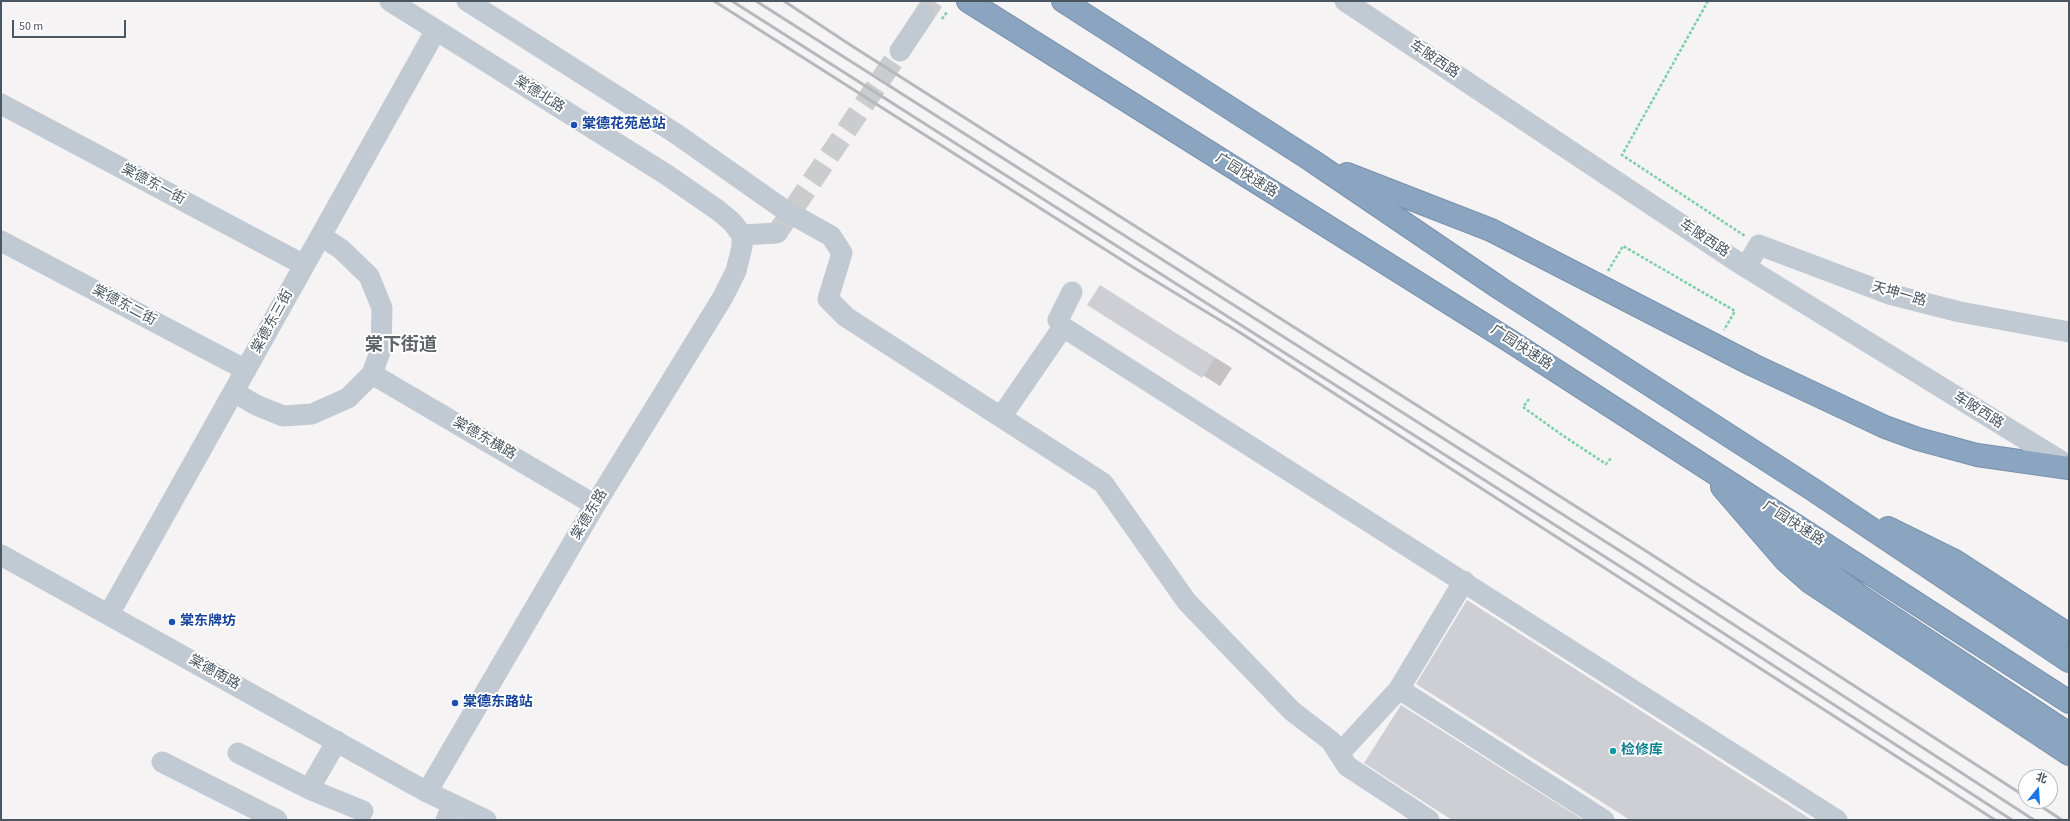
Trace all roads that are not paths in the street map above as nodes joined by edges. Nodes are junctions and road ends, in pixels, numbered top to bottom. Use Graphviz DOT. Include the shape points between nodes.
graph roads {
  1 [pos="390,1"];
  2 [pos="467,1"];
  3 [pos="968,1"];
  4 [pos="1063,1"];
  5 [pos="1345,1"];
  6 [pos="924,15"];
  7 [pos="436,30"];
  8 [pos="900,51"];
  9 [pos="1,104"];
  10 [pos="1310,160"];
  11 [pos="777,233"];
  12 [pos="742,235"];
  13 [pos="321,236"];
  14 [pos="1,241"];
  15 [pos="304,265"];
  16 [pos="1746,267"];
  17 [pos="1072,292"];
  18 [pos="1064,327"];
  19 [pos="2069,332"];
  20 [pos="246,370"];
  21 [pos="372,374"];
  22 [pos="234,392"];
  23 [pos="1001,417"];
  24 [pos="2069,467"];
  25 [pos="1707,469"];
  26 [pos="1812,489"];
  27 [pos="595,505"];
  28 [pos="1,555"];
  29 [pos="1464,581"];
  30 [pos="109,614"];
  31 [pos="2069,635"];
  32 [pos="2069,661"];
  33 [pos="1399,689"];
  34 [pos="2069,702"];
  35 [pos="2069,734"];
  36 [pos="337,742"];
  37 [pos="238,753"];
  38 [pos="1339,754"];
  39 [pos="2069,754"];
  40 [pos="162,762"];
  41 [pos="309,789"];
  42 [pos="427,792"];
  43 [pos="363,811"];
  44 [pos="453,817"];
  45 [pos="278,820"];
  46 [pos="486,820"];
  47 [pos="1429,820"];
  48 [pos="1604,820"];
  49 [pos="1837,820"];
  1 -- 7 [label="street, 棠德北路"];
  2 -- 23 [label="street" via="675,133 786,211 831,236 842,253 828,300 846,317"];
  3 -- 25 [label="highway, 广园快速路" via="1510,341"];
  4 -- 10 [label="highway"];
  5 -- 16 [label="street, 车陂西路"];
  6 -- 8 [label="street"];
  7 -- 12 [label="street, 棠德北路" via="667,175 719,211"];
  7 -- 13 [label="street, 棠德东三街"];
  9 -- 15 [label="street, 棠德东一街"];
  10 -- 24 [label="highway" via="1491,230 1753,365 1918,440 1977,455"];
  10 -- 26 [label="highway" via="1501,289"];
  11 -- 12 [label="street"];
  12 -- 27 [label="street, 棠德东路" via="736,272 723,297"];
  13 -- 15 [label="street, 棠德东三街"];
  13 -- 21 [label="street" via="341,249 369,276 382,308 382,349"];
  14 -- 20 [label="street, 棠德东二街"];
  15 -- 20 [label="street, 棠德东三街"];
  16 -- 19 [label="street, 天坤一路" via="1759,245 1889,294 1960,312"];
  16 -- 24 [label="street, 车陂西路"];
  17 -- 18 [label="street" via="1058,320"];
  18 -- 23 [label="street"];
  18 -- 29 [label="street"];
  20 -- 22 [label="street, 棠德东三街"];
  21 -- 22 [label="street" via="348,398 312,414 283,416"];
  21 -- 27 [label="street, 棠德东横路"];
  22 -- 30 [label="street, 棠德东三街"];
  23 -- 38 [label="street" via="1103,483 1186,602 1292,711 1331,741"];
  25 -- 34 [label="highway, 广园快速路"];
  25 -- 35 [label="highway" via="1784,540 1862,597"];
  25 -- 39 [label="highway" via="1785,560 1810,582"];
  26 -- 31 [label="highway" via="1955,561"];
  26 -- 32 [label="highway"];
  27 -- 42 [label="street, 棠德东路"];
  28 -- 30 [label="street, 棠德南路"];
  29 -- 33 [label="street"];
  29 -- 49 [label="street"];
  30 -- 36 [label="street, 棠德南路"];
  33 -- 38 [label="street"];
  33 -- 48 [label="street"];
  36 -- 41 [label="street"];
  36 -- 42 [label="street, 棠德南路"];
  37 -- 41 [label="street"];
  38 -- 47 [label="street" via="1347,766"];
  40 -- 45 [label="street"];
  41 -- 43 [label="street"];
  42 -- 44 [label="street"];
  42 -- 46 [label="street"];
}
